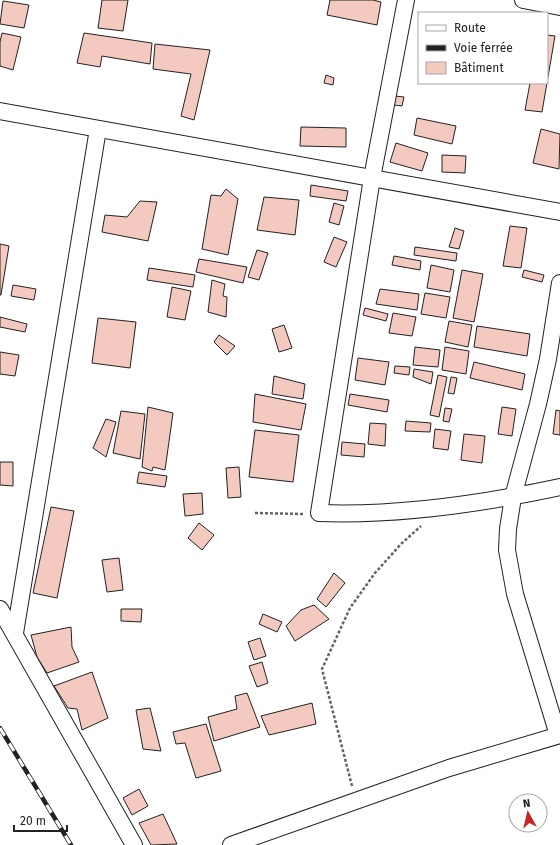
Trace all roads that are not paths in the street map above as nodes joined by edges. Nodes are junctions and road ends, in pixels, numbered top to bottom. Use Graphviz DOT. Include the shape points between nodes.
graph roads {
  1 [pos="406,0"];
  2 [pos="523,0"];
  3 [pos="560,7"];
  4 [pos="0,111"];
  5 [pos="98,129"];
  6 [pos="372,178"];
  7 [pos="560,212"];
  8 [pos="560,283"];
  9 [pos="560,487"];
  10 [pos="513,497"];
  11 [pos="0,608"];
  12 [pos="15,633"];
  13 [pos="559,735"];
  14 [pos="134,845"];
  15 [pos="231,845"];
  1 -- 6 [label="street"];
  2 -- 3 [label="street"];
  4 -- 5 [label="street"];
  5 -- 6 [label="street"];
  5 -- 12 [label="street"];
  6 -- 7 [label="street"];
  6 -- 10 [label="street" via="319,513 374,513"];
  8 -- 10 [label="street" via="548,359"];
  9 -- 10 [label="street"];
  10 -- 13 [label="street" via="507,550 515,594"];
  11 -- 12 [label="street"];
  12 -- 14 [label="street"];
  13 -- 15 [label="street" via="448,768"];
}
